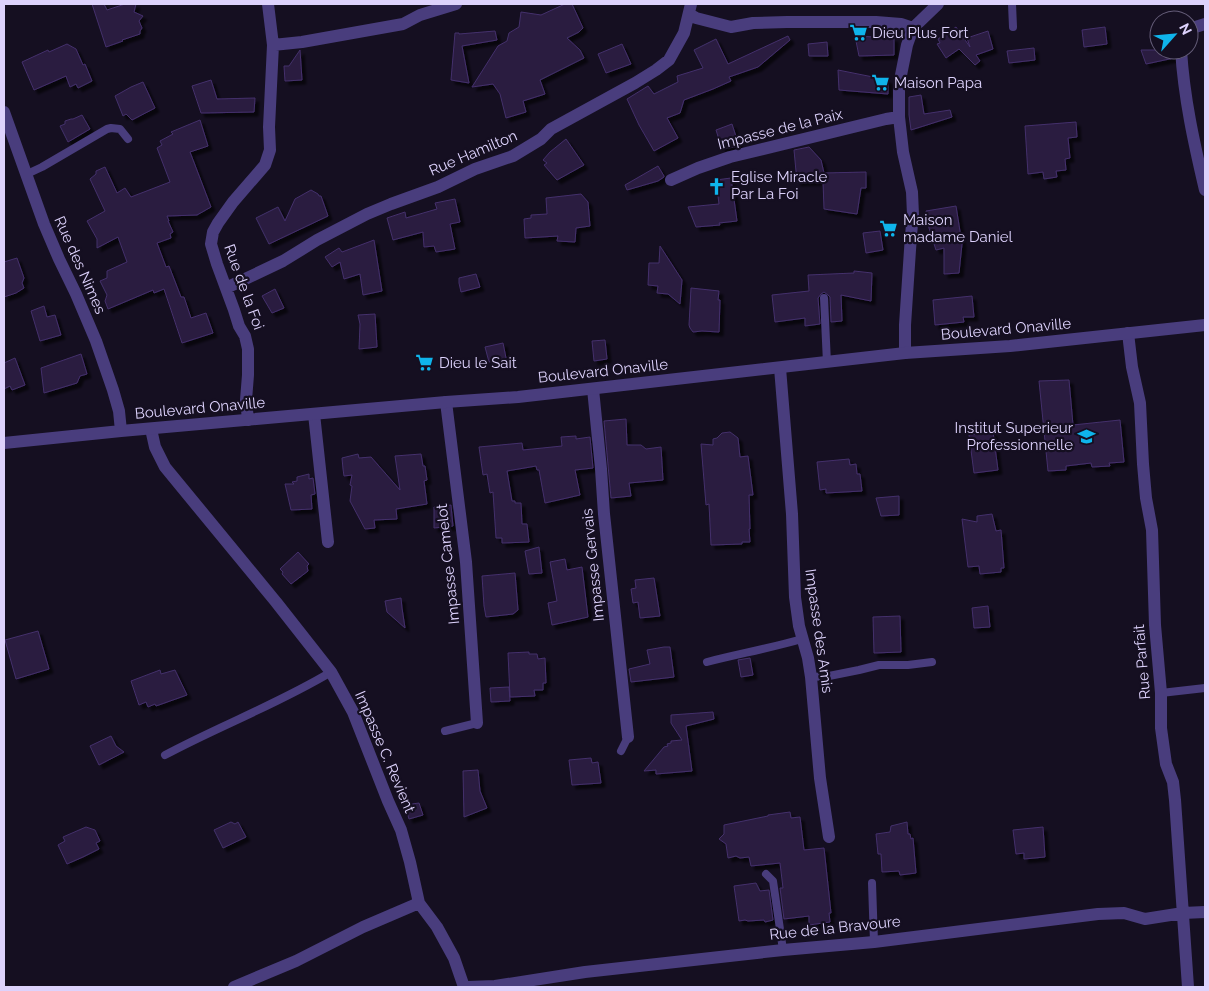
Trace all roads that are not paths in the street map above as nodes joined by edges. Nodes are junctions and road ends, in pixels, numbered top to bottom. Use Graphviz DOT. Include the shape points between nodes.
graph roads {
  1 [pos="268,4"];
  2 [pos="456,4"];
  3 [pos="938,4"];
  4 [pos="1012,4"];
  5 [pos="690,9"];
  6 [pos="1013,27"];
  7 [pos="913,28"];
  8 [pos="273,45"];
  9 [pos="1182,60"];
  10 [pos="4,112"];
  11 [pos="899,118"];
  12 [pos="128,139"];
  13 [pos="27,174"];
  14 [pos="671,180"];
  15 [pos="1205,190"];
  16 [pos="226,288"];
  17 [pos="824,298"];
  18 [pos="1205,325"];
  19 [pos="1128,333"];
  20 [pos="905,353"];
  21 [pos="827,363"];
  22 [pos="780,368"];
  23 [pos="592,388"];
  24 [pos="446,402"];
  25 [pos="314,414"];
  26 [pos="248,420"];
  27 [pos="150,428"];
  28 [pos="120,431"];
  29 [pos="4,443"];
  30 [pos="328,542"];
  31 [pos="802,639"];
  32 [pos="707,662"];
  33 [pos="932,662"];
  34 [pos="331,672"];
  35 [pos="811,677"];
  36 [pos="1205,688"];
  37 [pos="1161,693"];
  38 [pos="477,723"];
  39 [pos="445,731"];
  40 [pos="628,737"];
  41 [pos="621,751"];
  42 [pos="165,755"];
  43 [pos="829,837"];
  44 [pos="766,874"];
  45 [pos="872,883"];
  46 [pos="419,903"];
  47 [pos="1205,912"];
  48 [pos="1183,913"];
  49 [pos="874,942"];
  50 [pos="783,950"];
  51 [pos="234,987"];
  52 [pos="466,987"];
  53 [pos="495,987"];
  54 [pos="1188,987"];
  1 -- 8 [label="street, Rue de la Foi"];
  2 -- 8 [label="street" via="403,24"];
  3 -- 7 [label="street"];
  4 -- 6 [label="lane"];
  5 -- 7 [label="street" via="696,18 731,27 753,23 876,22"];
  5 -- 16 [label="street, Rue Hamilton" via="684,32 669,60 551,130 541,140 513,156 367,214 283,261"];
  7 -- 11 [label="street" via="899,86"];
  8 -- 16 [label="street, Rue de la Foi" via="270,150 265,165 233,202 213,232 211,244"];
  9 -- 15 [label="street" via="1187,105"];
  10 -- 13 [label="street, Rue des Nimes"];
  11 -- 14 [label="street, Impasse de la Paix" via="744,153"];
  11 -- 20 [label="street" via="913,215"];
  12 -- 13 [label="lane" via="120,129 106,129"];
  13 -- 28 [label="street, Rue des Nimes" via="59,259 99,349 120,411"];
  16 -- 26 [label="street, Rue de la Foi" via="248,349"];
  17 -- 21 [label="lane"];
  18 -- 19 [label="street, Boulevard Onaville"];
  19 -- 20 [label="street, Boulevard Onaville"];
  19 -- 37 [label="street, Rue Parfait" via="1140,403 1146,498 1152,530 1154,625"];
  20 -- 21 [label="street, Boulevard Onaville"];
  21 -- 22 [label="street, Boulevard Onaville"];
  22 -- 23 [label="street, Boulevard Onaville"];
  22 -- 31 [label="street, Impasse des Amis" via="795,597"];
  23 -- 24 [label="street, Boulevard Onaville"];
  23 -- 40 [label="street, Impasse Gervais"];
  24 -- 25 [label="street, Boulevard Onaville"];
  24 -- 38 [label="street, Impasse Camelot" via="466,562"];
  25 -- 26 [label="street, Boulevard Onaville"];
  25 -- 30 [label="street"];
  26 -- 27 [label="street, Boulevard Onaville"];
  27 -- 28 [label="street, Boulevard Onaville"];
  27 -- 34 [label="street, Impasse C. Revient" via="165,467"];
  28 -- 29 [label="street, Boulevard Onaville"];
  31 -- 32 [label="lane"];
  31 -- 35 [label="street, Impasse des Amis"];
  33 -- 35 [label="lane" via="879,665"];
  34 -- 42 [label="lane"];
  34 -- 46 [label="street, Impasse C. Revient" via="353,712 401,830"];
  35 -- 43 [label="street, Impasse des Amis"];
  36 -- 37 [label="lane"];
  37 -- 48 [label="street, Rue Parfait" via="1161,728 1166,764 1173,782"];
  38 -- 39 [label="lane"];
  40 -- 41 [label="lane"];
  44 -- 50 [label="lane" via="773,881"];
  45 -- 49 [label="lane"];
  46 -- 51 [label="street"];
  46 -- 52 [label="street, Impasse C. Revient" via="454,958"];
  47 -- 48 [label="street, Rue de la Bravoure"];
  48 -- 49 [label="street, Rue de la Bravoure" via="1145,918 1124,913 1098,914"];
  48 -- 54 [label="street, Rue Parfait"];
  49 -- 50 [label="street, Rue de la Bravoure"];
  50 -- 53 [label="street, Rue de la Bravoure" via="586,972"];
  52 -- 53 [label="street, Rue de la Bravoure"];
}
